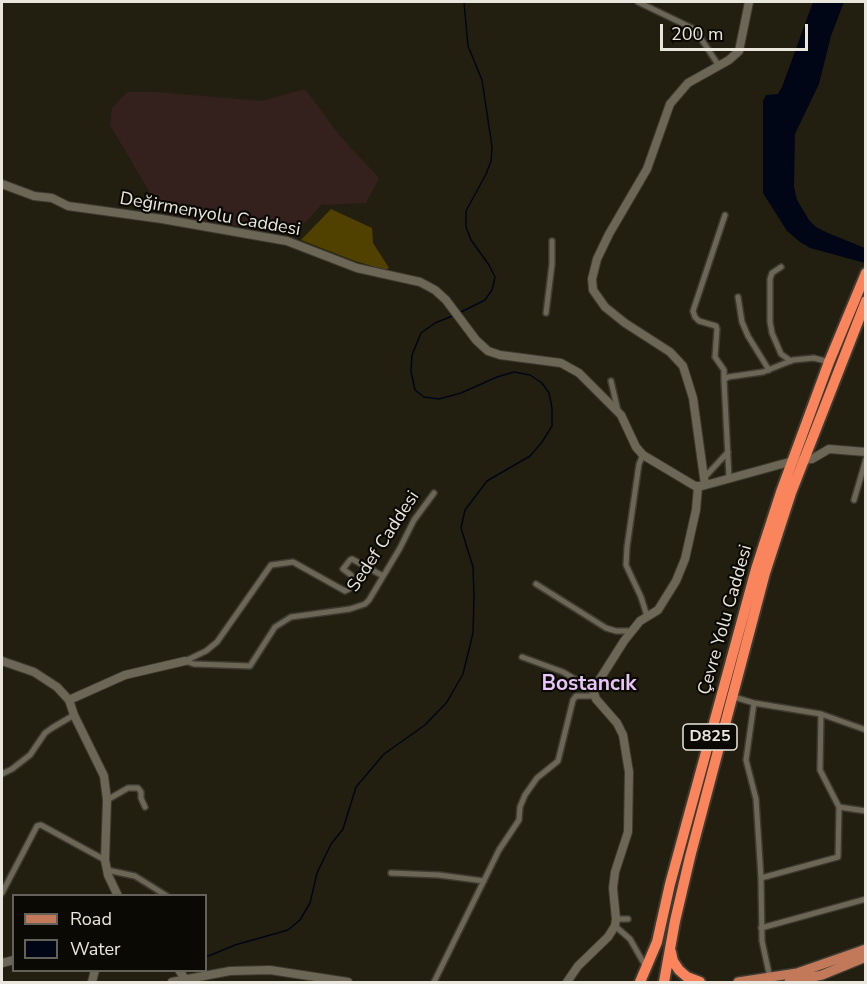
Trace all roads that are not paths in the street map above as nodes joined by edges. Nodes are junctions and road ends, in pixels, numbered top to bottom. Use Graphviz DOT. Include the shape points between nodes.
graph roads {
  1 [pos="638,2"];
  2 [pos="749,2"];
  3 [pos="719,66"];
  4 [pos="2,184"];
  5 [pos="725,215"];
  6 [pos="552,241"];
  7 [pos="781,267"];
  8 [pos="866,273"];
  9 [pos="738,297"];
  10 [pos="860,306"];
  11 [pos="546,313"];
  12 [pos="791,361"];
  13 [pos="829,362"];
  14 [pos="769,370"];
  15 [pos="724,380"];
  16 [pos="611,381"];
  17 [pos="618,412"];
  18 [pos="728,452"];
  19 [pos="866,452"];
  20 [pos="643,455"];
  21 [pos="866,459"];
  22 [pos="798,461"];
  23 [pos="768,467"];
  24 [pos="729,478"];
  25 [pos="702,483"];
  26 [pos="784,486"];
  27 [pos="434,493"];
  28 [pos="854,500"];
  29 [pos="383,576"];
  30 [pos="536,584"];
  31 [pos="647,616"];
  32 [pos="632,631"];
  33 [pos="522,657"];
  34 [pos="185,660"];
  35 [pos="2,661"];
  36 [pos="593,693"];
  37 [pos="734,697"];
  38 [pos="69,699"];
  39 [pos="754,703"];
  40 [pos="821,714"];
  41 [pos="74,715"];
  42 [pos="866,730"];
  43 [pos="2,774"];
  44 [pos="107,800"];
  45 [pos="145,807"];
  46 [pos="839,807"];
  47 [pos="866,811"];
  48 [pos="105,860"];
  49 [pos="106,870"];
  50 [pos="391,873"];
  51 [pos="761,878"];
  52 [pos="484,881"];
  53 [pos="2,893"];
  54 [pos="117,894"];
  55 [pos="164,894"];
  56 [pos="866,899"];
  57 [pos="628,919"];
  58 [pos="615,923"];
  59 [pos="761,928"];
  60 [pos="670,946"];
  61 [pos="866,949"];
  62 [pos="866,957"];
  63 [pos="646,968"];
  64 [pos="825,969"];
  65 [pos="770,978"];
  66 [pos="188,980"];
  67 [pos="172,982"];
  68 [pos="348,982"];
  69 [pos="434,982"];
  70 [pos="567,982"];
  71 [pos="642,982"];
  72 [pos="657,982"];
  73 [pos="664,982"];
  74 [pos="700,982"];
  75 [pos="738,982"];
  76 [pos="789,982"];
  1 -- 3 [label="street" via="692,28"];
  2 -- 3 [label="street" via="739,51"];
  3 -- 25 [label="street" via="684,86 670,104 647,169 603,245 592,279 593,290 605,307 670,352 683,366 693,398"];
  4 -- 17 [label="street, Değirmenyolu Caddesi" via="68,206 296,244 357,268 420,282 441,295 484,348 500,355 567,366 583,376"];
  5 -- 15 [label="street" via="693,311 699,321 717,328 714,357 724,370"];
  6 -- 11 [label="street"];
  7 -- 12 [label="street" via="770,279 770,322 781,354"];
  8 -- 10 [label="highway, Çevre Yolu Caddesi / D825"];
  9 -- 14 [label="street" via="742,322"];
  10 -- 13 [label="highway, Çevre Yolu Caddesi / D825"];
  10 -- 22 [label="highway, Çevre Yolu Caddesi / D825"];
  12 -- 13 [label="street" via="814,358"];
  12 -- 14 [label="street"];
  13 -- 22 [label="highway, Çevre Yolu Caddesi / D825"];
  14 -- 15 [label="street"];
  15 -- 18 [label="street"];
  16 -- 17 [label="street"];
  17 -- 20 [label="street, Değirmenyolu Caddesi"];
  18 -- 24 [label="street"];
  18 -- 25 [label="street"];
  19 -- 22 [label="street" via="829,449 812,459"];
  20 -- 25 [label="street, Değirmenyolu Caddesi" via="691,485"];
  20 -- 31 [label="street" via="626,565"];
  21 -- 28 [label="street"];
  22 -- 23 [label="street"];
  22 -- 26 [label="highway, Çevre Yolu Caddesi / D825"];
  22 -- 37 [label="highway, Çevre Yolu Caddesi / D825"];
  23 -- 24 [label="street"];
  23 -- 26 [label="street" via="782,475"];
  24 -- 25 [label="street"];
  25 -- 31 [label="street" via="684,565 661,606"];
  26 -- 63 [label="highway, Çevre Yolu Caddesi / D825" via="756,569 672,873 657,942"];
  27 -- 29 [label="street, Sedef Caddesi"];
  29 -- 34 [label="street, Sedef Caddesi" via="364,604 297,615 279,624 250,666 194,664"];
  29 -- 34 [label="street" via="352,559 343,569 352,580 345,591 293,562 271,565 217,642"];
  30 -- 32 [label="street" via="606,628"];
  31 -- 32 [label="street"];
  32 -- 36 [label="street"];
  33 -- 36 [label="street" via="563,672"];
  34 -- 38 [label="street, Sedef Caddesi" via="132,673"];
  35 -- 38 [label="street" via="34,672"];
  36 -- 52 [label="street" via="573,700 558,762 537,778 525,795 519,820"];
  36 -- 58 [label="street" via="620,728 629,772 628,832 614,879"];
  37 -- 39 [label="street"];
  37 -- 60 [label="highway, Çevre Yolu Caddesi / D825"];
  38 -- 41 [label="street"];
  39 -- 40 [label="street"];
  39 -- 51 [label="street" via="746,760 756,799"];
  40 -- 42 [label="street"];
  40 -- 46 [label="street" via="820,770"];
  41 -- 43 [label="street" via="45,733 30,755"];
  41 -- 44 [label="street" via="104,776"];
  44 -- 45 [label="street" via="128,788 138,788"];
  44 -- 48 [label="street"];
  46 -- 47 [label="street"];
  46 -- 51 [label="street" via="837,857"];
  48 -- 49 [label="street"];
  48 -- 53 [label="street" via="40,825"];
  49 -- 54 [label="street"];
  49 -- 55 [label="street" via="135,876"];
  50 -- 52 [label="street"];
  51 -- 59 [label="street"];
  52 -- 69 [label="street"];
  56 -- 59 [label="street"];
  57 -- 58 [label="street"];
  58 -- 63 [label="street" via="630,939"];
  58 -- 70 [label="street" via="608,937"];
  59 -- 65 [label="street"];
  60 -- 73 [label="highway, Çevre Yolu Caddesi / D825"];
  60 -- 74 [label="highway" via="677,967"];
  61 -- 64 [label="main road"];
  62 -- 64 [label="main road"];
  63 -- 71 [label="highway, Çevre Yolu Caddesi / D825"];
  64 -- 65 [label="main road"];
  64 -- 76 [label="main road"];
  65 -- 75 [label="main road"];
  66 -- 67 [label="street"];
  66 -- 68 [label="street" via="270,970"];
  71 -- 72 [label="highway"];
}
